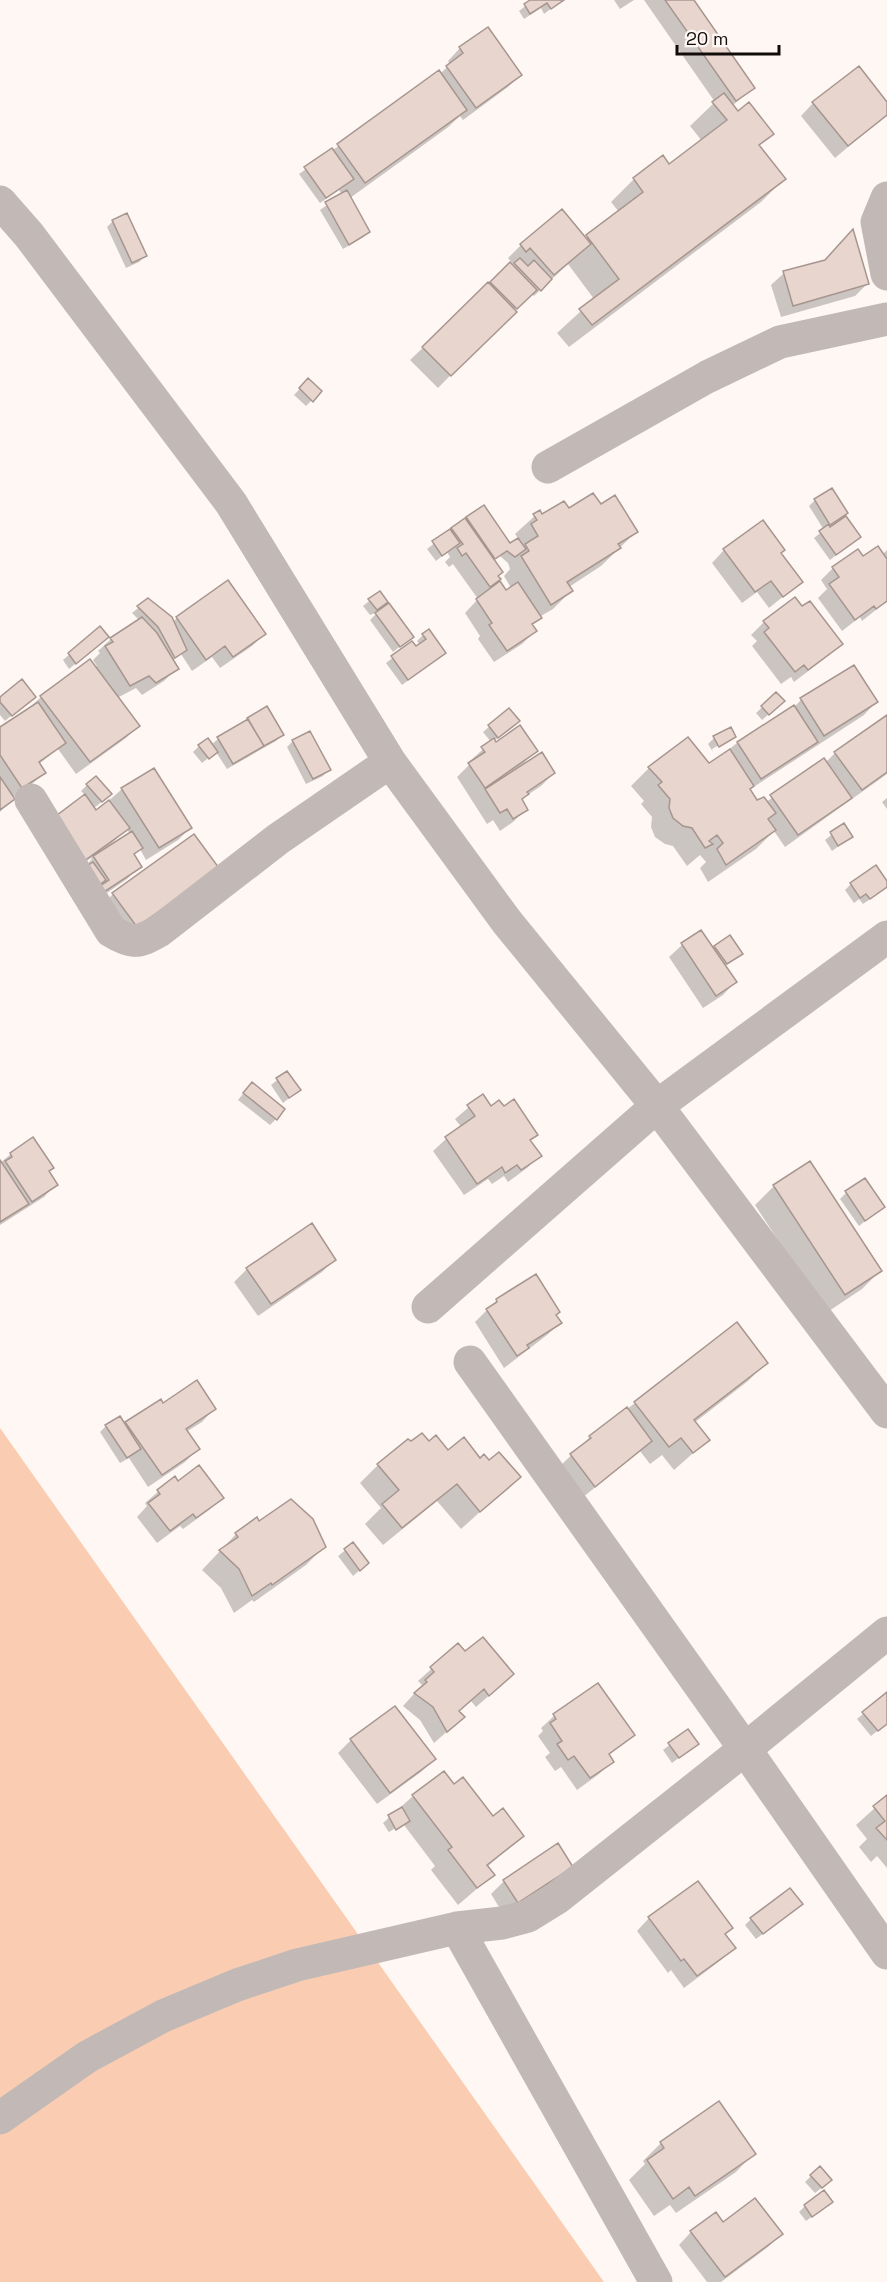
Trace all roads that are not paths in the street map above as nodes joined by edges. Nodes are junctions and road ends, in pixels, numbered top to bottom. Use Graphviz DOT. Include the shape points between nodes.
graph roads {
  1 [pos="887,198"];
  2 [pos="0,202"];
  3 [pos="887,274"];
  4 [pos="887,319"];
  5 [pos="548,467"];
  6 [pos="390,762"];
  7 [pos="31,800"];
  8 [pos="887,937"];
  9 [pos="657,1106"];
  10 [pos="428,1307"];
  11 [pos="470,1362"];
  12 [pos="887,1412"];
  13 [pos="887,1633"];
  14 [pos="745,1749"];
  15 [pos="457,1928"];
  16 [pos="887,1953"];
  17 [pos="0,2118"];
  18 [pos="656,2282"];
  1 -- 3 [label="street" via="878,222"];
  2 -- 6 [label="street" via="231,503"];
  4 -- 5 [label="street" via="780,342 707,377"];
  6 -- 7 [label="street" via="278,839 159,931 134,941 111,931"];
  6 -- 9 [label="street" via="507,922"];
  8 -- 9 [label="street"];
  9 -- 10 [label="street"];
  9 -- 12 [label="street"];
  11 -- 14 [label="street"];
  13 -- 14 [label="street"];
  14 -- 15 [label="street" via="548,1904 528,1916 502,1923"];
  14 -- 16 [label="street"];
  15 -- 17 [label="street" via="297,1965 227,1989 163,2016 87,2057"];
  15 -- 18 [label="street"];
}
